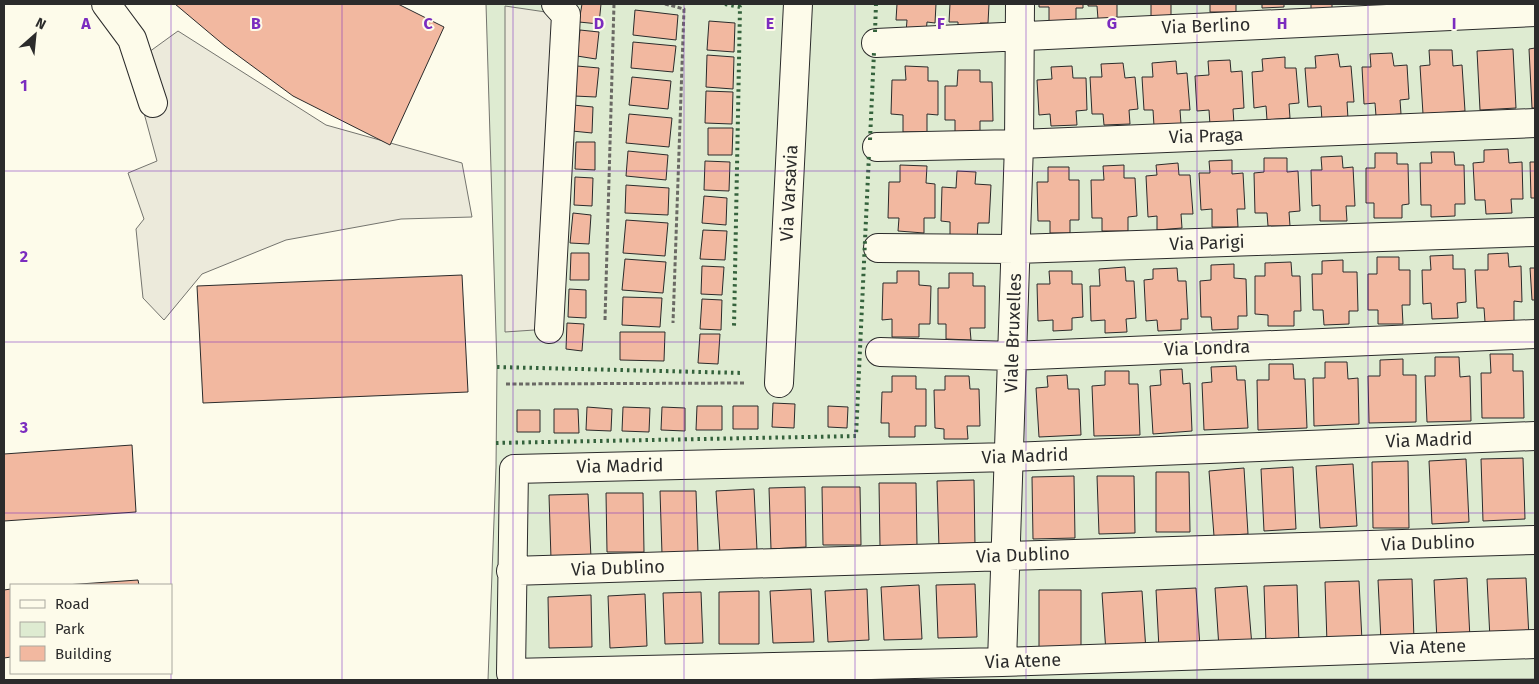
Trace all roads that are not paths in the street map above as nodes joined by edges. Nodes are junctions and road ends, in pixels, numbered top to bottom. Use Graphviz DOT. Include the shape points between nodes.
graph roads {
  1 [pos="556,4"];
  2 [pos="798,4"];
  3 [pos="1020,4"];
  4 [pos="110,9"];
  5 [pos="1535,12"];
  6 [pos="1020,34"];
  7 [pos="876,42"];
  8 [pos="153,103"];
  9 [pos="1535,123"];
  10 [pos="1019,144"];
  11 [pos="877,147"];
  12 [pos="1535,232"];
  13 [pos="878,248"];
  14 [pos="1016,249"];
  15 [pos="549,329"];
  16 [pos="1535,334"];
  17 [pos="880,352"];
  18 [pos="1012,356"];
  19 [pos="780,383"];
  20 [pos="1535,436"];
  21 [pos="1010,457"];
  22 [pos="1535,540"];
  23 [pos="1007,556"];
  24 [pos="511,571"];
  25 [pos="1535,644"];
  26 [pos="1002,662"];
  1 -- 15 [label="lane" via="566,14"];
  2 -- 19 [label="lane, Via Varsavia"];
  3 -- 6 [label="lane, Viale Bruxelles"];
  4 -- 8 [label="lane" via="132,39"];
  5 -- 6 [label="lane, Via Berlino"];
  6 -- 7 [label="lane, Via Berlino"];
  6 -- 10 [label="lane, Viale Bruxelles"];
  9 -- 10 [label="lane, Via Praga"];
  10 -- 11 [label="lane, Via Praga"];
  10 -- 14 [label="lane, Viale Bruxelles"];
  12 -- 14 [label="lane, Via Parigi"];
  13 -- 14 [label="lane, Via Parigi"];
  14 -- 18 [label="lane, Viale Bruxelles"];
  16 -- 18 [label="lane, Via Londra"];
  17 -- 18 [label="lane, Via Londra"];
  18 -- 21 [label="lane, Viale Bruxelles"];
  20 -- 21 [label="lane, Via Madrid"];
  21 -- 23 [label="lane, Viale Bruxelles"];
  21 -- 24 [label="lane, Via Madrid" via="514,469"];
  22 -- 23 [label="lane, Via Dublino"];
  23 -- 24 [label="lane, Via Dublino"];
  23 -- 26 [label="lane, Viale Bruxelles"];
  24 -- 26 [label="lane, Via Atene" via="511,673"];
  25 -- 26 [label="lane, Via Atene"];
}
